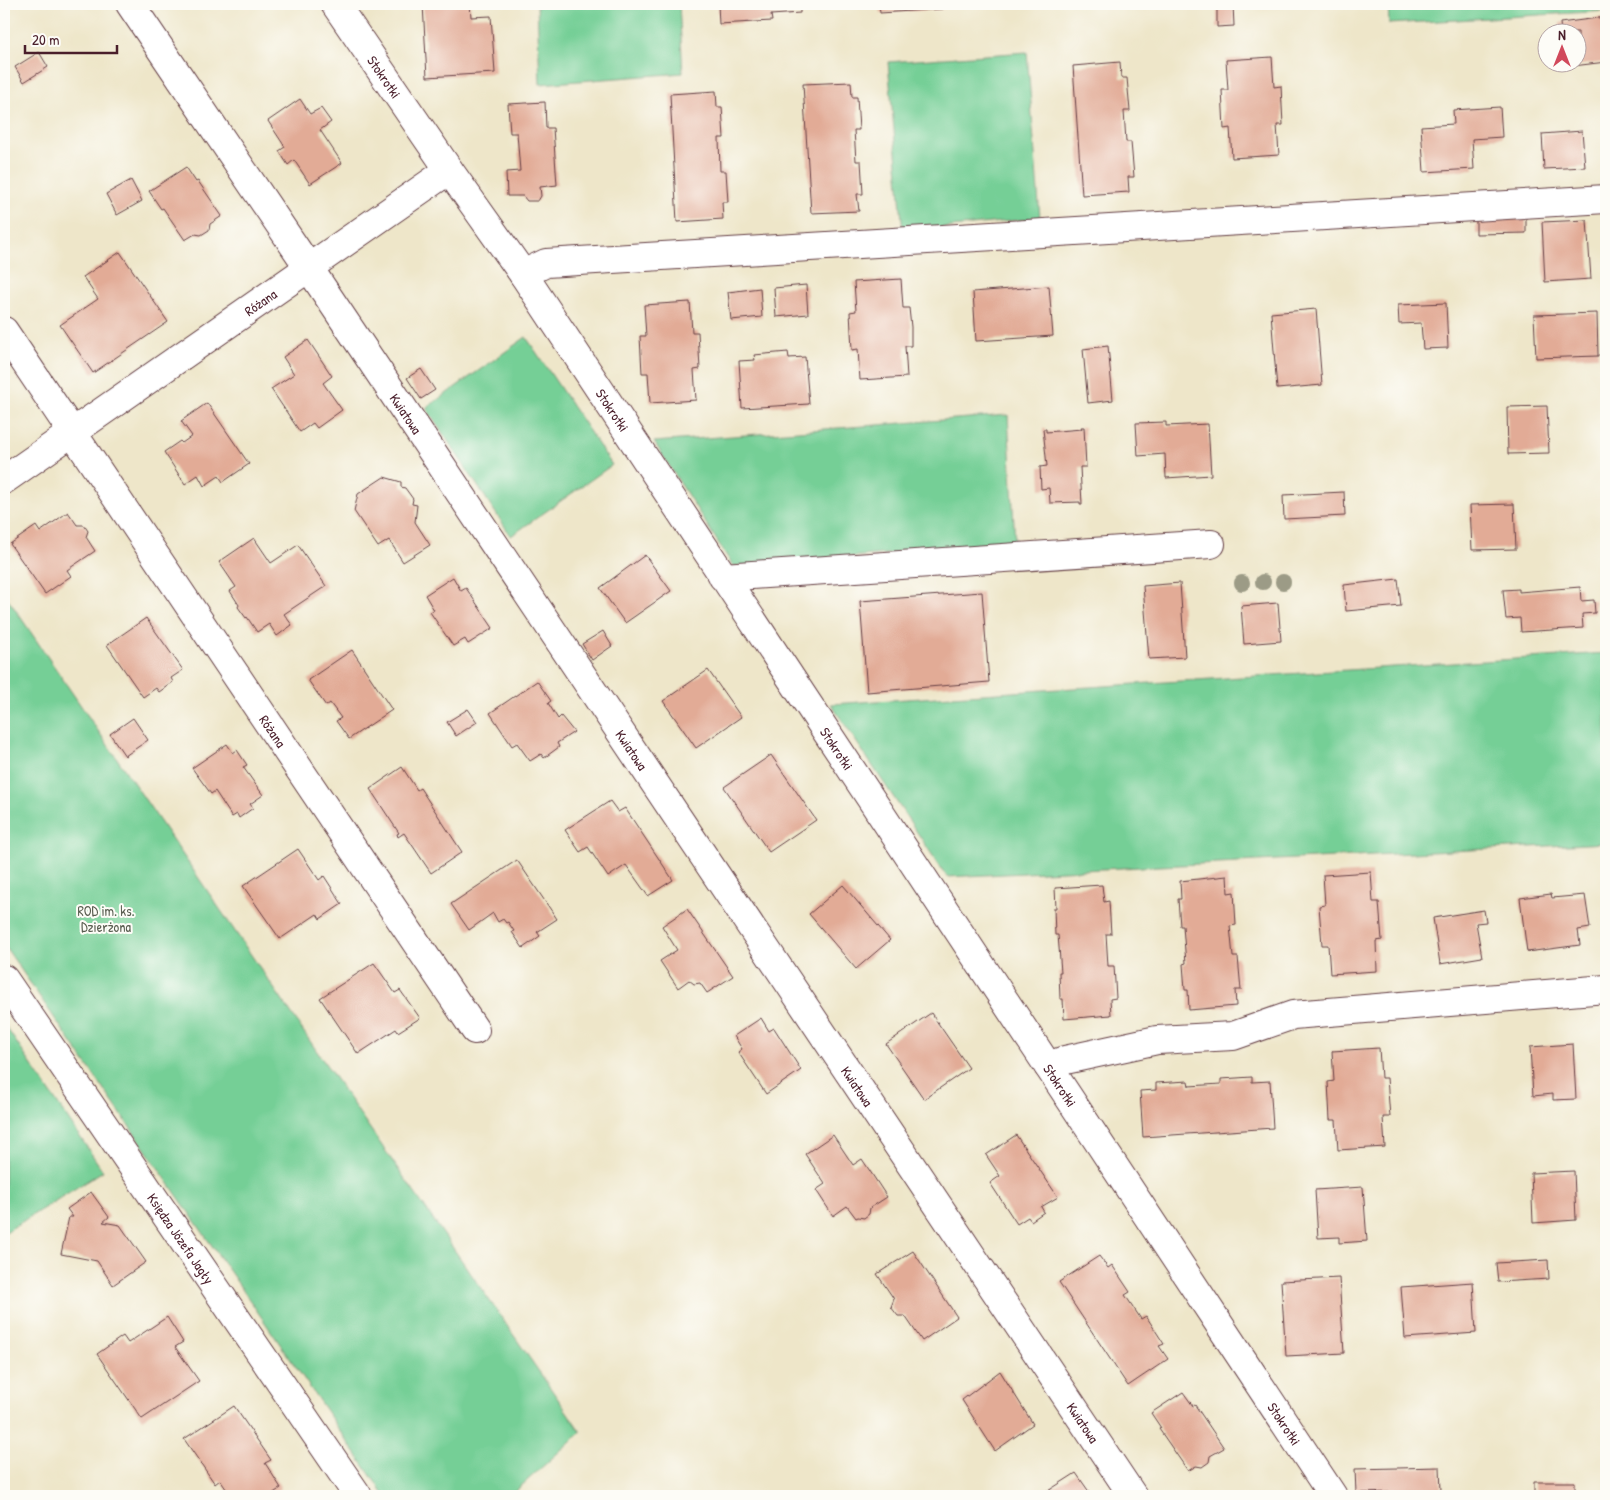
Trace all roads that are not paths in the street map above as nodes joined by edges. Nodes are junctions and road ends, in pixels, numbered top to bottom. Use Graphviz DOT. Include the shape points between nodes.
graph roads {
  1 [pos="130,4"];
  2 [pos="335,4"];
  3 [pos="449,170"];
  4 [pos="1606,199"];
  5 [pos="310,268"];
  6 [pos="523,274"];
  7 [pos="4,331"];
  8 [pos="73,432"];
  9 [pos="4,480"];
  10 [pos="1211,544"];
  11 [pos="724,577"];
  12 [pos="4,979"];
  13 [pos="1606,989"];
  14 [pos="475,1030"];
  15 [pos="1048,1066"];
  16 [pos="1323,1492"];
  17 [pos="358,1496"];
  18 [pos="1133,1496"];
  1 -- 5 [label="street, Kwiatowa"];
  2 -- 3 [label="street, Stokrotki"];
  3 -- 5 [label="street, Różana"];
  3 -- 6 [label="street, Stokrotki"];
  4 -- 6 [label="street" via="546,263"];
  5 -- 8 [label="street, Różana"];
  5 -- 18 [label="street, Kwiatowa"];
  6 -- 11 [label="street, Stokrotki"];
  7 -- 8 [label="street, Różana"];
  8 -- 9 [label="street, Różana"];
  8 -- 14 [label="street, Różana"];
  10 -- 11 [label="street"];
  11 -- 15 [label="street, Stokrotki"];
  12 -- 17 [label="street, Księdza Józefa Jagły"];
  13 -- 15 [label="street" via="1293,1015 1233,1036 1157,1040"];
  15 -- 16 [label="street, Stokrotki"];
}
